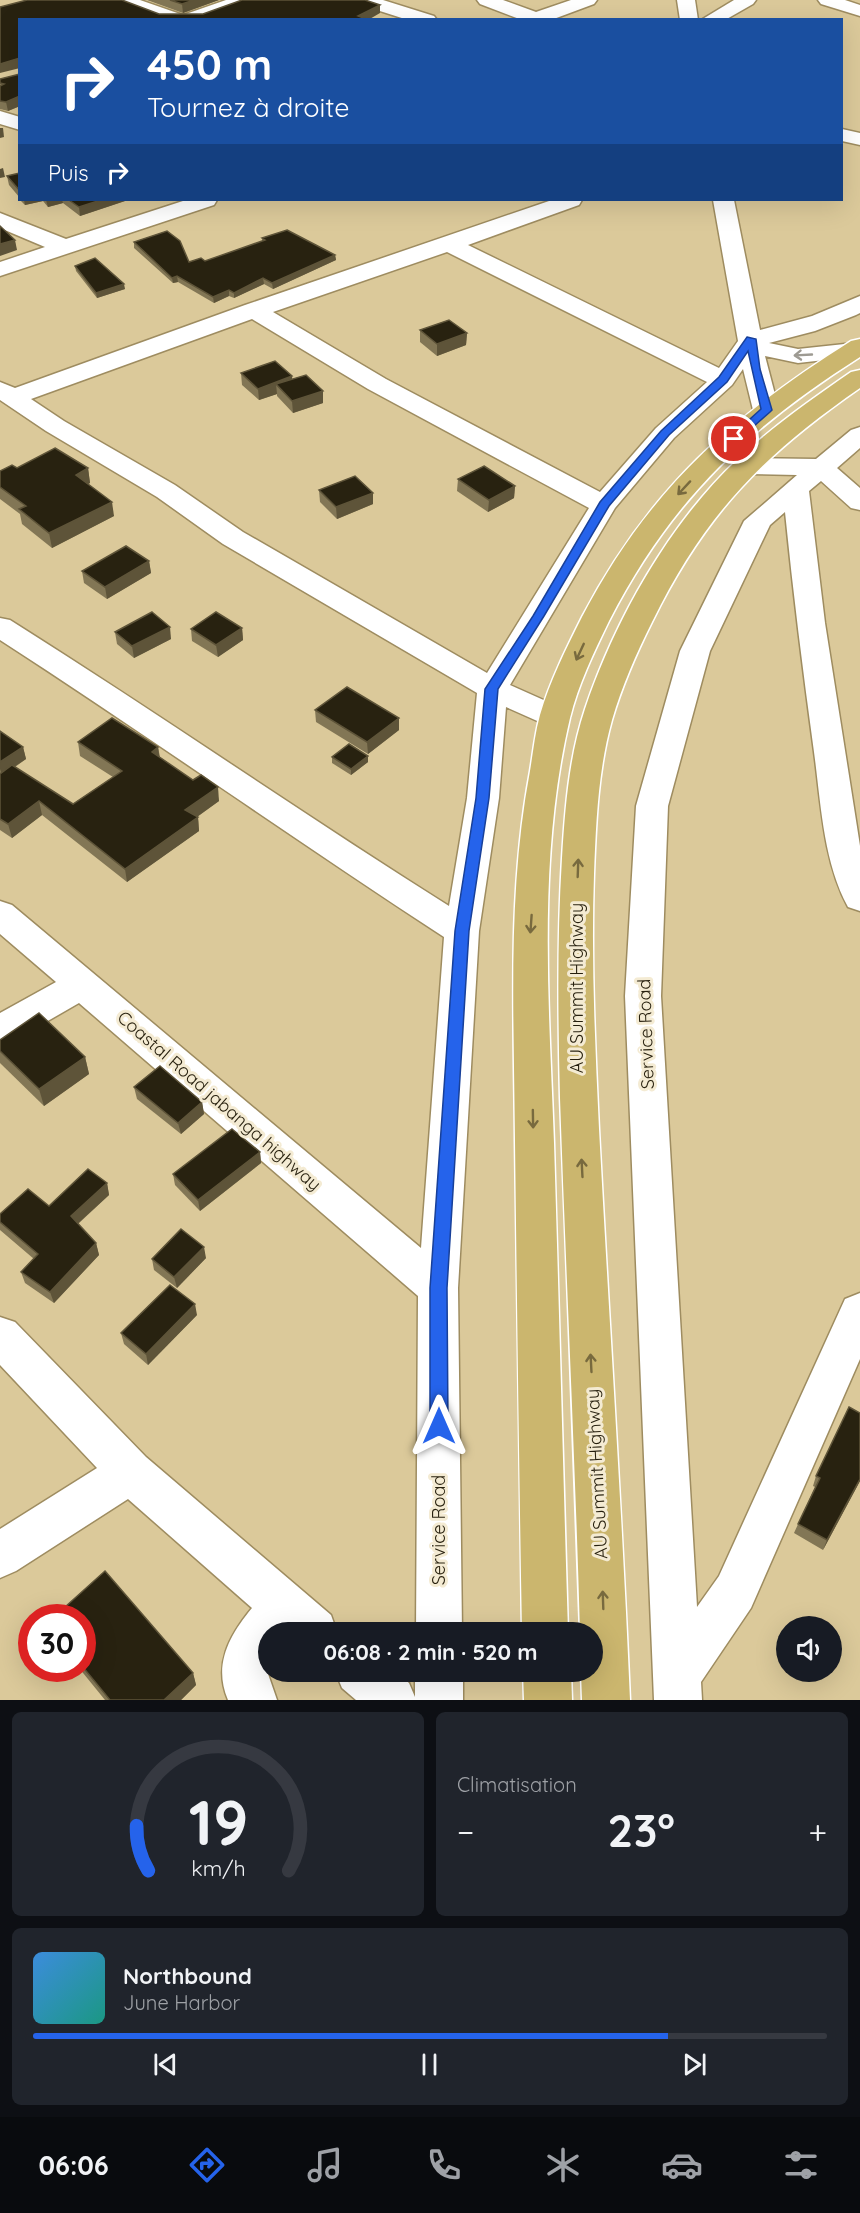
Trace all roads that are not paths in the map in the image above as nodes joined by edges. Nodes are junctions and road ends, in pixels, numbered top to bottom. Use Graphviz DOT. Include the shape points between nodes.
graph roads {
  1 [pos="123,0"];
  2 [pos="243,0"];
  3 [pos="363,0"];
  4 [pos="486,0"];
  5 [pos="588,0"];
  6 [pos="686,0"];
  7 [pos="747,0"];
  8 [pos="827,0"];
  9 [pos="860,11"];
  10 [pos="174,18"];
  11 [pos="191,18"];
  12 [pos="414,18"];
  13 [pos="531,18"];
  14 [pos="537,18"];
  15 [pos="689,18"];
  16 [pos="714,18"];
  17 [pos="0,117"];
  18 [pos="18,123"];
  19 [pos="843,135"];
  20 [pos="860,139"];
  21 [pos="203,201"];
  22 [pos="569,201"];
  23 [pos="724,201"];
  24 [pos="0,220"];
  25 [pos="451,245"];
  26 [pos="65,247"];
  27 [pos="0,269"];
  28 [pos="860,303"];
  29 [pos="253,310"];
  30 [pos="752,343"];
  31 [pos="857,368"];
  32 [pos="723,380"];
  33 [pos="6,393"];
  34 [pos="766,410"];
  35 [pos="860,435"];
  36 [pos="746,466"];
  37 [pos="808,479"];
  38 [pos="860,502"];
  39 [pos="604,505"];
  40 [pos="0,627"];
  41 [pos="492,689"];
  42 [pos="555,717"];
  43 [pos="860,898"];
  44 [pos="0,914"];
  45 [pos="462,931"];
  46 [pos="82,984"];
  47 [pos="0,1031"];
  48 [pos="438,1288"];
  49 [pos="860,1312"];
  50 [pos="0,1336"];
  51 [pos="130,1472"];
  52 [pos="0,1555"];
  53 [pos="299,1619"];
  54 [pos="439,1622"];
  55 [pos="545,1622"];
  56 [pos="372,1682"];
  57 [pos="439,1682"];
  58 [pos="547,1682"];
  59 [pos="677,1688"];
  60 [pos="253,1700"];
  61 [pos="392,1700"];
  62 [pos="439,1700"];
  63 [pos="548,1700"];
  64 [pos="606,1700"];
  1 -- 10 [label="street"];
  2 -- 11 [label="street"];
  3 -- 12 [label="street"];
  4 -- 13 [label="street"];
  5 -- 14 [label="street"];
  6 -- 15 [label="street"];
  7 -- 16 [label="street"];
  8 -- 9 [label="street"];
  17 -- 18 [label="street"];
  19 -- 20 [label="street"];
  21 -- 26 [label="street"];
  22 -- 25 [label="street"];
  23 -- 30 [label="street"];
  24 -- 26 [label="street"];
  25 -- 29 [label="street"];
  25 -- 32 [label="street"];
  26 -- 27 [label="street"];
  28 -- 30 [label="street"];
  29 -- 33 [label="street"];
  29 -- 39 [label="street" via="377,384"];
  31 -- 30 [label="street, one-way"];
  30 -- 32 [label="street, Service Road"];
  30 -- 34 [label="street"];
  31 -- 34 [label="main road" via="802,384"];
  31 -- 36 [label="main road, AU Summit Highway"];
  32 -- 39 [label="street, Service Road" via="665,433"];
  33 -- 41 [label="street" via="166,491 233,538"];
  34 -- 42 [label="main road, one-way" via="717,453 653,524 614,584 577,657"];
  35 -- 37 [label="street, Service Road"];
  36 -- 37 [label="street"];
  64 -- 36 [label="main road, AU Summit Highway, one-way" via="578,1077 575,942 580,818 593,734 618,663 651,593 687,534"];
  37 -- 38 [label="street"];
  37 -- 43 [label="street" via="811,623 842,841"];
  37 -- 59 [label="street, Service Road" via="758,521 695,651 652,806 643,996"];
  39 -- 41 [label="street, Service Road"];
  40 -- 45 [label="street"];
  41 -- 42 [label="street"];
  41 -- 45 [label="street, Service Road" via="483,798"];
  42 -- 55 [label="main road, one-way" via="538,813 530,935"];
  44 -- 46 [label="street, Coastal Road jabanga highway"];
  45 -- 48 [label="street, Service Road"];
  46 -- 47 [label="street"];
  46 -- 48 [label="street, Coastal Road jabanga highway"];
  48 -- 54 [label="street, Service Road"];
  49 -- 59 [label="street" via="735,1592"];
  50 -- 51 [label="street"];
  51 -- 52 [label="street"];
  51 -- 53 [label="street"];
  53 -- 60 [label="street" via="252,1646 243,1668 244,1686"];
  56 -- 61 [label="street"];
  57 -- 62 [label="street"];
  58 -- 63 [label="main road"];
}
